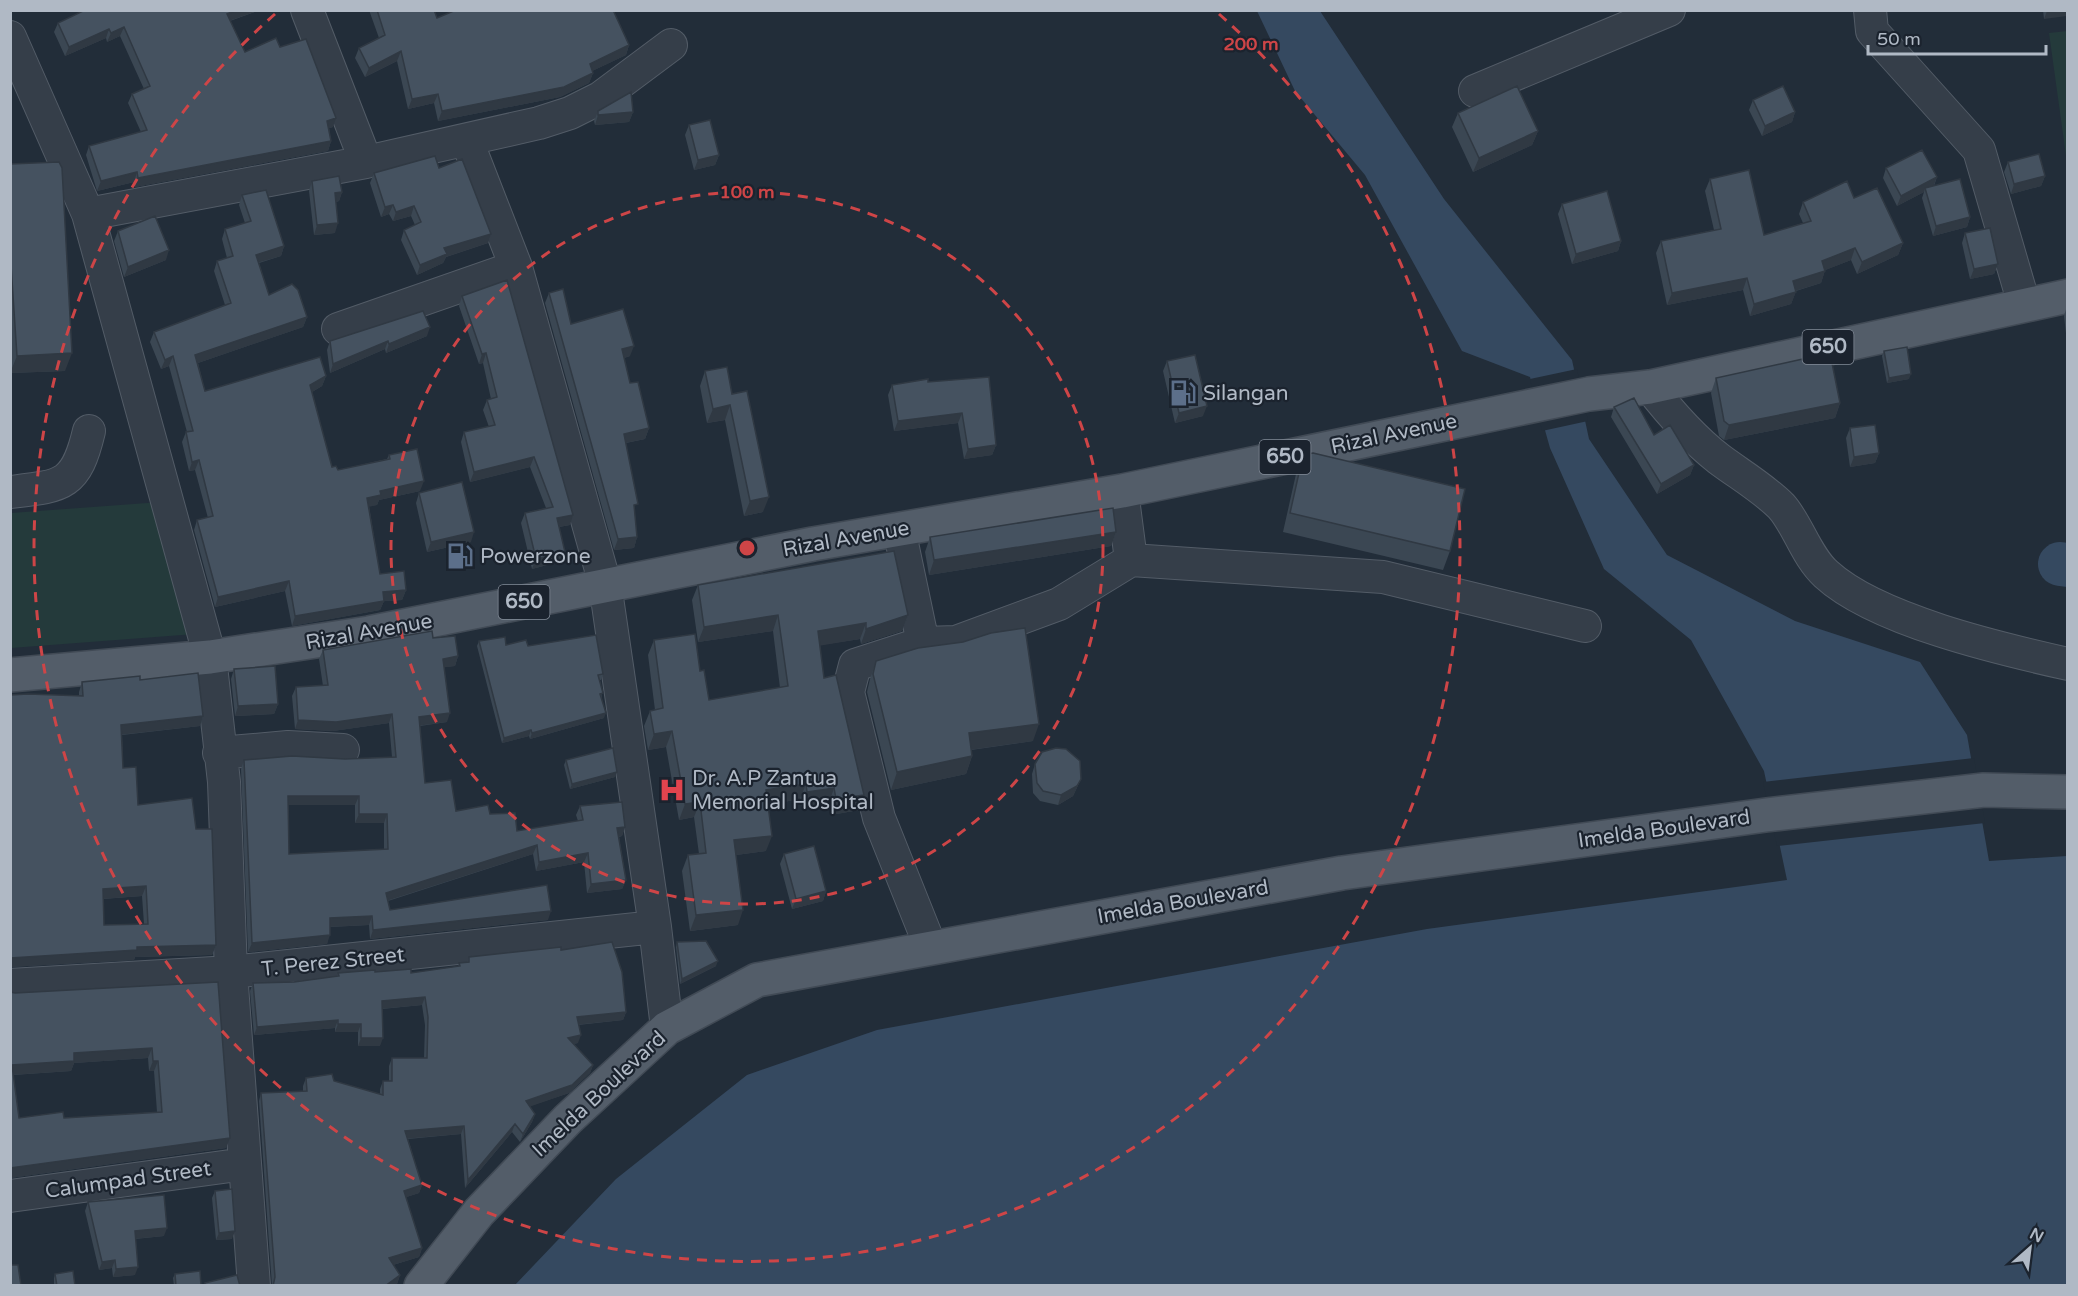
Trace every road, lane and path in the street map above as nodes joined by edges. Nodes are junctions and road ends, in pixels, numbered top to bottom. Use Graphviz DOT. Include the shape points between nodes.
graph roads {
  1 [pos="307,10"];
  2 [pos="1670,10"];
  3 [pos="1870,10"];
  4 [pos="10,37"];
  5 [pos="671,45"];
  6 [pos="1475,91"];
  7 [pos="466,141"];
  8 [pos="366,162"];
  9 [pos="87,214"];
  10 [pos="516,267"];
  11 [pos="2067,296"];
  12 [pos="2024,304"];
  13 [pos="338,329"];
  14 [pos="1650,387"];
  15 [pos="89,431"];
  16 [pos="1122,491"];
  17 [pos="10,492"];
  18 [pos="899,529"];
  19 [pos="1131,560"];
  20 [pos="605,584"];
  21 [pos="1585,626"];
  22 [pos="923,643"];
  23 [pos="210,657"];
  24 [pos="2067,664"];
  25 [pos="10,675"];
  26 [pos="343,750"];
  27 [pos="219,753"];
  28 [pos="2067,792"];
  29 [pos="655,927"];
  30 [pos="931,948"];
  31 [pos="231,972"];
  32 [pos="10,985"];
  33 [pos="666,1028"];
  34 [pos="245,1164"];
  35 [pos="10,1196"];
  36 [pos="254,1286"];
  37 [pos="421,1286"];
  1 -- 8 [label="street"];
  2 -- 6 [label="street"];
  3 -- 12 [label="street" via="1872,31 1979,150"];
  4 -- 9 [label="street"];
  5 -- 7 [label="street" via="600,98 570,113"];
  7 -- 8 [label="street"];
  7 -- 10 [label="street"];
  8 -- 9 [label="street"];
  9 -- 23 [label="street"];
  10 -- 13 [label="street"];
  10 -- 20 [label="street"];
  11 -- 12 [label="main road, 650"];
  12 -- 14 [label="main road, 650"];
  14 -- 16 [label="main road, Rizal Avenue / 650" via="1589,394"];
  14 -- 24 [label="street" via="1681,426 1782,507 1801,542 1826,574 1862,598 1910,619"];
  15 -- 17 [label="street" via="72,475 53,487"];
  16 -- 18 [label="main road, Rizal Avenue / 650"];
  16 -- 19 [label="street"];
  18 -- 20 [label="main road, Rizal Avenue / 650"];
  18 -- 22 [label="street"];
  19 -- 21 [label="street" via="1383,577"];
  19 -- 22 [label="street" via="1059,604 956,642"];
  20 -- 23 [label="main road, Rizal Avenue / 650" via="369,633"];
  20 -- 29 [label="street"];
  22 -- 30 [label="street" via="855,665 848,692 879,818"];
  23 -- 25 [label="main road, Rizal Avenue / 650"];
  23 -- 27 [label="street"];
  26 -- 27 [label="street" via="288,747"];
  27 -- 31 [label="street" via="224,782"];
  28 -- 30 [label="main road, Imelda Boulevard" via="1984,790 1766,815 1342,873"];
  29 -- 31 [label="street, T. Perez Street"];
  29 -- 33 [label="street"];
  30 -- 33 [label="main road, Imelda Boulevard" via="757,980"];
  31 -- 32 [label="street, T. Perez Street"];
  31 -- 34 [label="street"];
  33 -- 37 [label="main road, Imelda Boulevard" via="568,1119 478,1212"];
  34 -- 35 [label="street, Calumpad Street"];
  34 -- 36 [label="street"];
}
